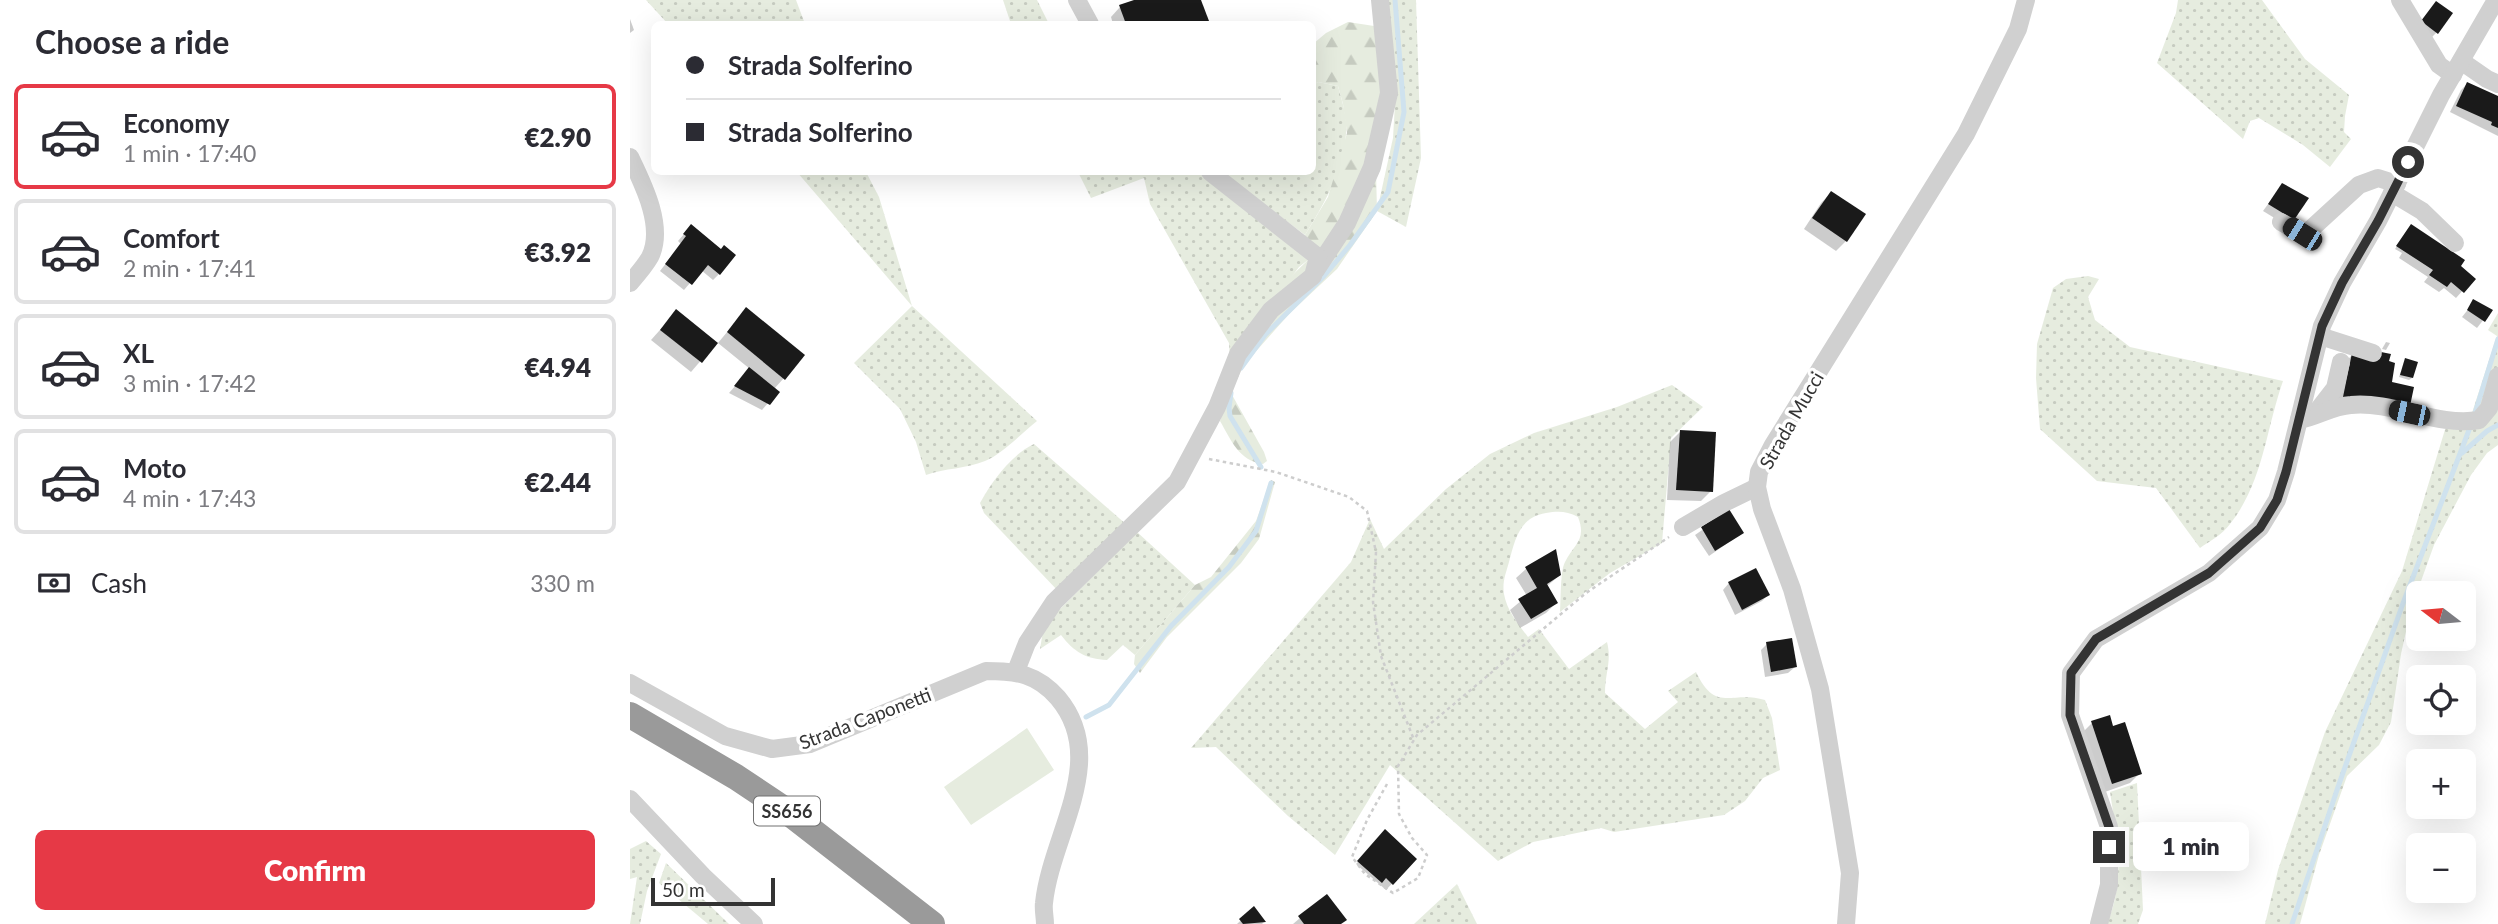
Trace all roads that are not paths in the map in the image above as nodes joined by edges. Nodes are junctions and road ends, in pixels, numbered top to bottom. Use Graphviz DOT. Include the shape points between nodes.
graph roads {
  1 [pos="1077,0"];
  2 [pos="1380,0"];
  3 [pos="2013,0"];
  4 [pos="2026,0"];
  5 [pos="2400,0"];
  6 [pos="2496,0"];
  7 [pos="1088,21"];
  8 [pos="2007,51"];
  9 [pos="2457,68"];
  10 [pos="2498,85"];
  11 [pos="630,157"];
  12 [pos="1214,175"];
  13 [pos="2394,188"];
  14 [pos="2281,222"];
  15 [pos="2455,243"];
  16 [pos="1313,276"];
  17 [pos="630,283"];
  18 [pos="2320,336"];
  19 [pos="2373,353"];
  20 [pos="2341,362"];
  21 [pos="2498,376"];
  22 [pos="2305,419"];
  23 [pos="1757,487"];
  24 [pos="1683,527"];
  25 [pos="1016,671"];
  26 [pos="630,683"];
  27 [pos="630,715"];
  28 [pos="630,799"];
  29 [pos="754,924"];
  30 [pos="932,924"];
  31 [pos="1045,924"];
  32 [pos="1846,924"];
  33 [pos="2099,924"];
  1 -- 7 [label="street"];
  2 -- 16 [label="street" via="1389,93 1372,167 1347,223"];
  3 -- 8 [label="street"];
  4 -- 8 [label="street, Strada Mucci"];
  5 -- 9 [label="street" via="2438,65"];
  6 -- 9 [label="street"];
  8 -- 23 [label="street, Strada Mucci" via="1960,145 1773,444"];
  9 -- 10 [label="street"];
  9 -- 13 [label="street"];
  11 -- 17 [label="street" via="652,214 656,238 651,256"];
  12 -- 16 [label="street" via="1318,257"];
  13 -- 14 [label="street" via="2378,178 2359,185 2302,234"];
  13 -- 15 [label="street"];
  13 -- 18 [label="street" via="2342,283"];
  16 -- 25 [label="street" via="1271,310 1238,354 1217,407 1177,482 1054,602 1027,643"];
  18 -- 19 [label="street"];
  18 -- 22 [label="street"];
  20 -- 22 [label="street" via="2335,388"];
  21 -- 22 [label="street" via="2489,408 2479,420 2430,418 2351,405"];
  22 -- 33 [label="street" via="2277,500 2260,528 2209,573 2096,639 2071,673 2070,715 2109,827 2109,885"];
  23 -- 24 [label="street"];
  23 -- 32 [label="street, Strada Mucci" via="1820,689 1850,873"];
  25 -- 26 [label="street, Strada Caponetti" via="986,671 810,744 772,749 725,736"];
  25 -- 31 [label="street" via="1046,685 1069,712 1080,755 1077,788 1044,903"];
  27 -- 30 [label="highway, SS656" via="784,809"];
  28 -- 29 [label="street"];
}
